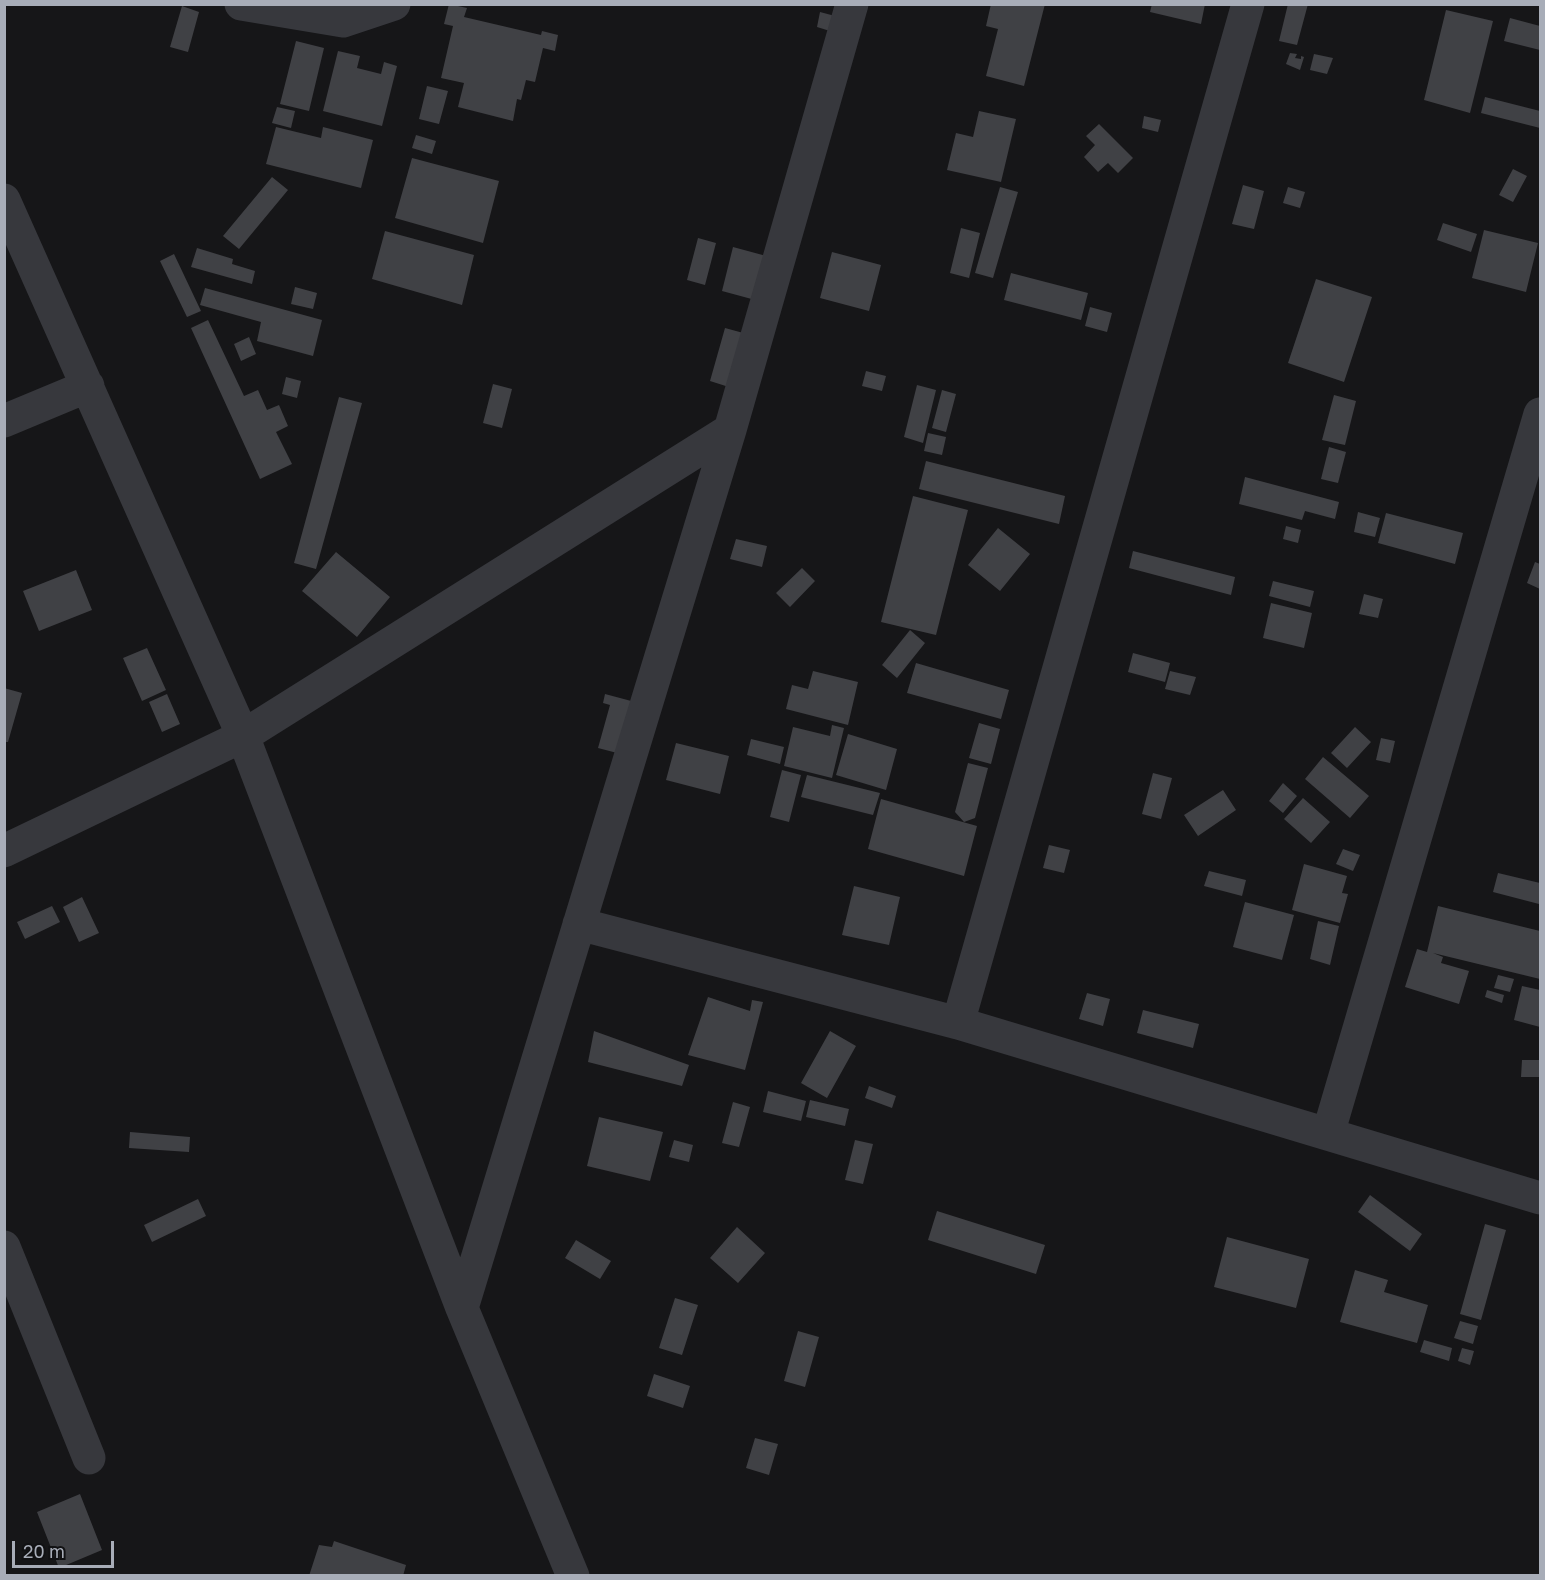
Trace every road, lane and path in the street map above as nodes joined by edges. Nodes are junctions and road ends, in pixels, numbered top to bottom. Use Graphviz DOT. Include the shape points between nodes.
graph roads {
  1 [pos="241,4"];
  2 [pos="394,4"];
  3 [pos="852,4"];
  4 [pos="1248,4"];
  5 [pos="4,200"];
  6 [pos="88,386"];
  7 [pos="1540,414"];
  8 [pos="4,421"];
  9 [pos="730,430"];
  10 [pos="243,736"];
  11 [pos="4,850"];
  12 [pos="579,924"];
  13 [pos="958,1023"];
  14 [pos="1328,1134"];
  15 [pos="1540,1198"];
  16 [pos="4,1247"];
  17 [pos="462,1308"];
  18 [pos="89,1458"];
  19 [pos="573,1575"];
  1 -- 2 [label="street" via="343,21"];
  3 -- 9 [label="street"];
  4 -- 13 [label="street"];
  5 -- 6 [label="street"];
  6 -- 8 [label="street"];
  6 -- 10 [label="street"];
  7 -- 14 [label="street"];
  9 -- 10 [label="street"];
  9 -- 12 [label="street"];
  10 -- 11 [label="street"];
  10 -- 17 [label="street"];
  12 -- 13 [label="street"];
  12 -- 17 [label="street"];
  13 -- 14 [label="street"];
  14 -- 15 [label="street"];
  16 -- 18 [label="street"];
  17 -- 19 [label="street"];
}
